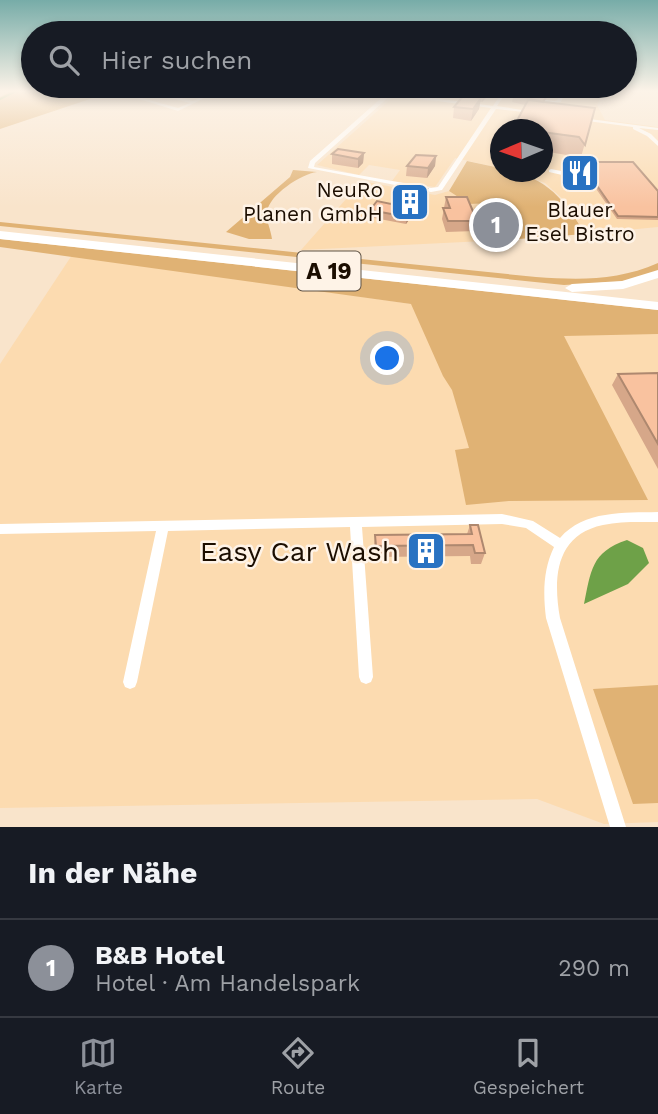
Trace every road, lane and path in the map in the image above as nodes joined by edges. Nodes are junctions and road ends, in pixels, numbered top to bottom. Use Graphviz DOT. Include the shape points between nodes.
graph roads {
  1 [pos="350,130"];
  2 [pos="479,130"];
  3 [pos="637,130"];
  4 [pos="658,144"];
  5 [pos="553,175"];
  6 [pos="571,175"];
  7 [pos="0,230"];
  8 [pos="0,235"];
  9 [pos="658,275"];
  10 [pos="561,289"];
  11 [pos="658,299"];
  12 [pos="658,306"];
  13 [pos="658,517"];
  14 [pos="356,523"];
  15 [pos="163,527"];
  16 [pos="0,529"];
  17 [pos="561,545"];
  18 [pos="366,677"];
  19 [pos="130,682"];
  20 [pos="617,825"];
  1 -- 2 [label="street" via="310,167 431,190 440,189"];
  3 -- 4 [label="street"];
  5 -- 6 [label="street"];
  7 -- 10 [label="highway, A 19"];
  8 -- 12 [label="highway, A 19"];
  9 -- 10 [label="highway" via="616,286"];
  10 -- 11 [label="highway, A 19"];
  13 -- 17 [label="street" via="598,521 572,533"];
  14 -- 15 [label="street"];
  14 -- 17 [label="street" via="502,519 529,524"];
  14 -- 18 [label="street"];
  15 -- 16 [label="street"];
  15 -- 19 [label="street"];
  17 -- 20 [label="street" via="549,573 549,599"];
}
